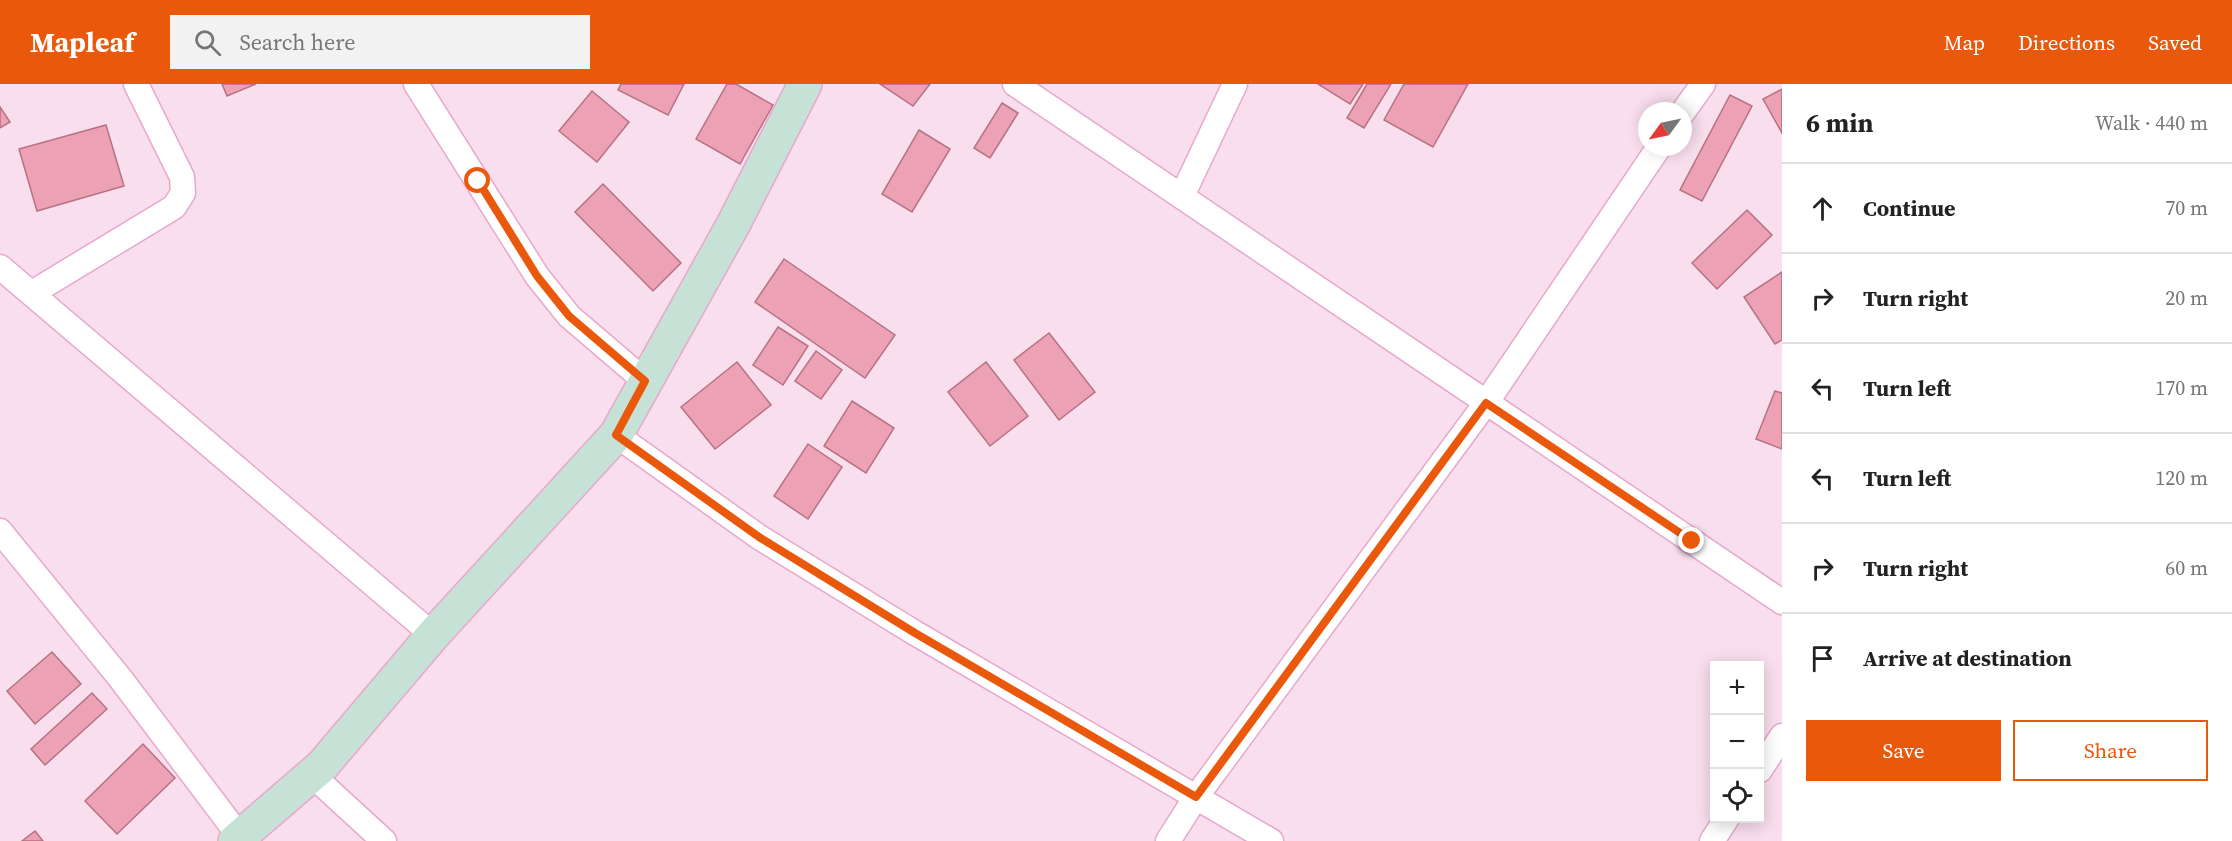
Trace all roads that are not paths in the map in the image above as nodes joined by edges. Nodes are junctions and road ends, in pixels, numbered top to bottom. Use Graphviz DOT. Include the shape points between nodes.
graph roads {
  1 [pos="136,84"];
  2 [pos="416,84"];
  3 [pos="805,84"];
  4 [pos="1015,84"];
  5 [pos="1235,84"];
  6 [pos="1703,84"];
  7 [pos="1690,102"];
  8 [pos="1653,156"];
  9 [pos="1182,196"];
  10 [pos="0,267"];
  11 [pos="32,293"];
  12 [pos="645,381"];
  13 [pos="1486,403"];
  14 [pos="616,435"];
  15 [pos="0,531"];
  16 [pos="1782,602"];
  17 [pos="433,635"];
  18 [pos="1782,736"];
  19 [pos="1761,769"];
  20 [pos="312,775"];
  21 [pos="1196,797"];
  22 [pos="1724,823"];
  23 [pos="237,839"];
  24 [pos="384,841"];
  25 [pos="1168,841"];
  26 [pos="1271,841"];
  27 [pos="1712,841"];
  1 -- 11 [label="street" via="182,177 183,193 174,207"];
  2 -- 12 [label="street" via="537,276 569,316"];
  3 -- 12 [label="main road"];
  4 -- 9 [label="street"];
  5 -- 9 [label="street"];
  6 -- 7 [label="street"];
  8 -- 13 [label="street"];
  9 -- 13 [label="street"];
  10 -- 11 [label="street"];
  11 -- 17 [label="street"];
  12 -- 14 [label="main road"];
  13 -- 16 [label="street"];
  13 -- 21 [label="street"];
  14 -- 17 [label="main road"];
  14 -- 21 [label="street" via="759,537"];
  15 -- 23 [label="street" via="120,678"];
  17 -- 20 [label="main road"];
  18 -- 19 [label="street"];
  20 -- 23 [label="main road"];
  20 -- 24 [label="street"];
  21 -- 25 [label="street"];
  21 -- 26 [label="street"];
  22 -- 27 [label="street"];
}
